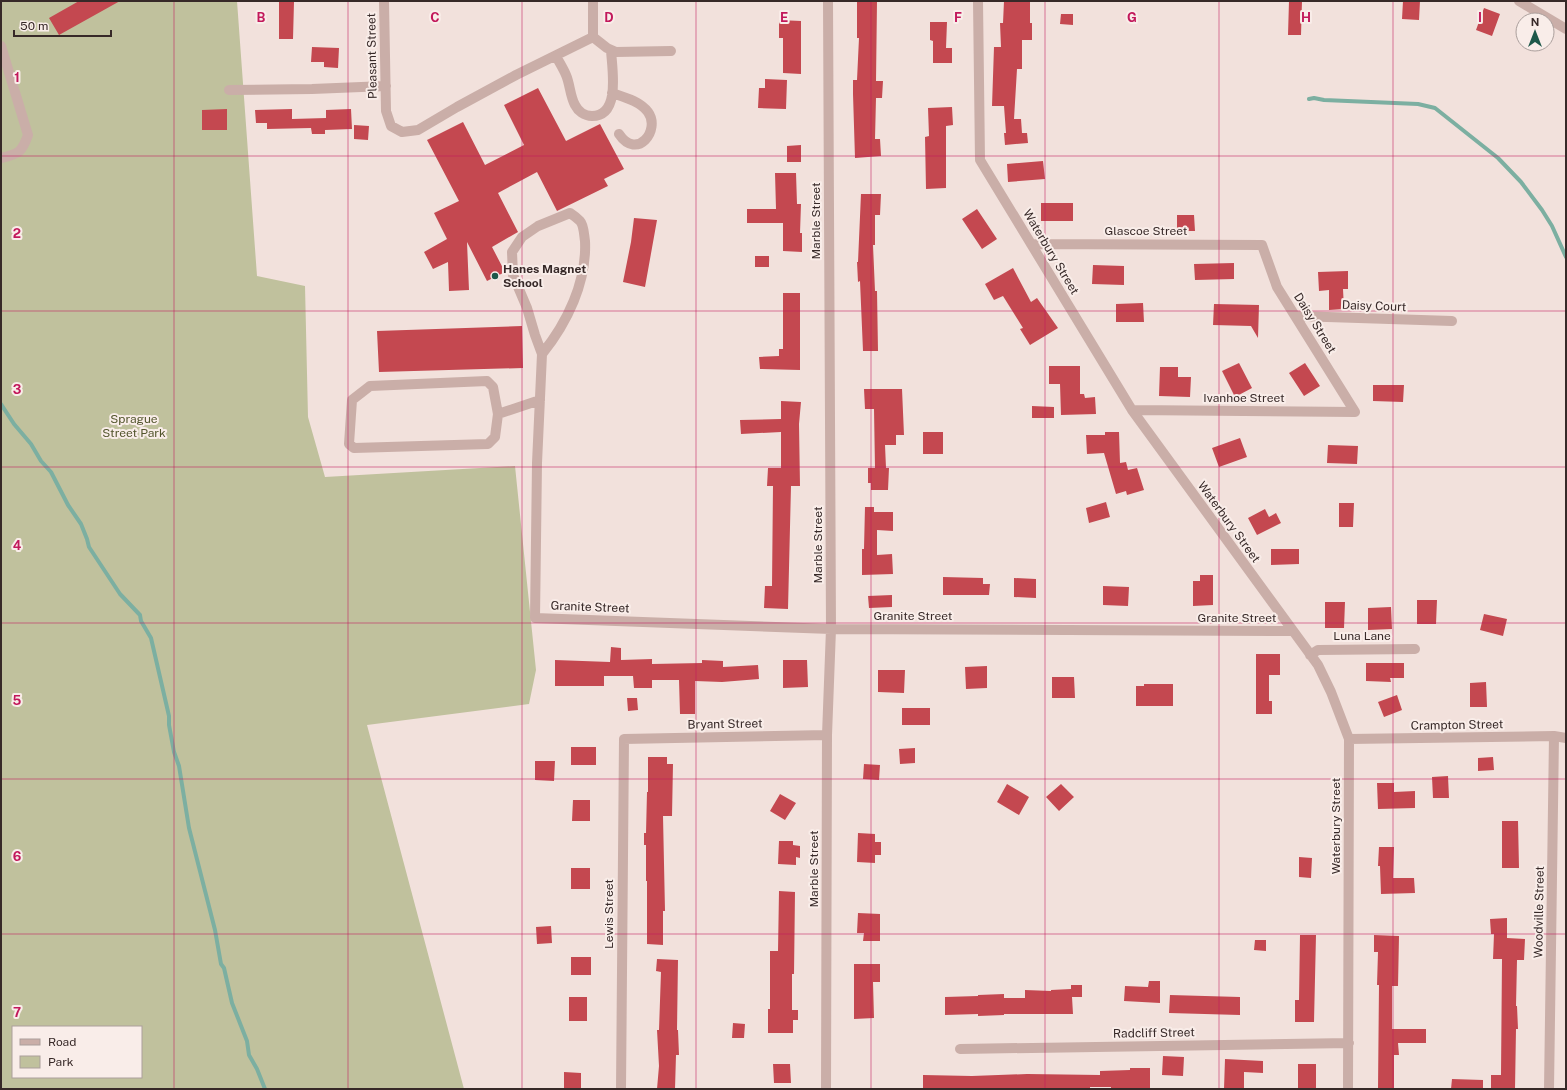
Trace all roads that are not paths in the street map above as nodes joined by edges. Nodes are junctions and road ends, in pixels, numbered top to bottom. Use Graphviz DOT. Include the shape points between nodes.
graph roads {
  1 [pos="384,1"];
  2 [pos="593,1"];
  3 [pos="828,1"];
  4 [pos="978,1"];
  5 [pos="1519,1"];
  6 [pos="1566,29"];
  7 [pos="593,37"];
  8 [pos="1,46"];
  9 [pos="611,50"];
  10 [pos="671,51"];
  11 [pos="556,56"];
  12 [pos="386,86"];
  13 [pos="228,90"];
  14 [pos="612,93"];
  15 [pos="619,134"];
  16 [pos="1,158"];
  17 [pos="1031,244"];
  18 [pos="1262,245"];
  19 [pos="1296,316"];
  20 [pos="1452,321"];
  21 [pos="542,354"];
  22 [pos="540,400"];
  23 [pos="1132,410"];
  24 [pos="1355,412"];
  25 [pos="498,414"];
  26 [pos="832,629"];
  27 [pos="1292,631"];
  28 [pos="1415,649"];
  29 [pos="1310,655"];
  30 [pos="827,735"];
  31 [pos="1554,736"];
  32 [pos="1566,738"];
  33 [pos="624,739"];
  34 [pos="1349,739"];
  35 [pos="1349,1043"];
  36 [pos="960,1049"];
  37 [pos="621,1089"];
  38 [pos="826,1089"];
  39 [pos="1348,1089"];
  40 [pos="1549,1089"];
  1 -- 12 [label="street, Pleasant Street"];
  2 -- 7 [label="street"];
  3 -- 26 [label="street, Marble Street"];
  4 -- 17 [label="street, Waterbury Street" via="980,160"];
  5 -- 6 [label="street"];
  7 -- 9 [label="street"];
  7 -- 11 [label="street"];
  8 -- 16 [label="street" via="28,136 23,149"];
  9 -- 10 [label="street"];
  9 -- 14 [label="street"];
  11 -- 12 [label="street, Pleasant Street" via="457,106 418,130 402,132 391,126 386,111"];
  11 -- 14 [label="street" via="566,74 575,104 586,116 606,112 610,106"];
  12 -- 13 [label="street"];
  14 -- 15 [label="street" via="642,106 649,113 651,123 647,139 643,143 629,144"];
  17 -- 18 [label="street, Glascoe Street"];
  17 -- 23 [label="street, Waterbury Street"];
  18 -- 19 [label="street, Daisy Street" via="1277,286"];
  19 -- 20 [label="street, Daisy Court"];
  19 -- 24 [label="street, Daisy Street"];
  21 -- 21 [label="street" via="513,275 512,252 522,237 538,226 570,213 581,222 584,234 582,275 572,305 553,340"];
  21 -- 22 [label="street"];
  22 -- 25 [label="street"];
  22 -- 26 [label="street, Granite Street" via="535,618"];
  23 -- 24 [label="street, Ivanhoe Street"];
  23 -- 27 [label="street, Waterbury Street"];
  25 -- 25 [label="street" via="493,387 487,381 370,386 352,400 349,444 354,448 488,444 495,437"];
  26 -- 27 [label="street, Granite Street"];
  26 -- 30 [label="street, Marble Street"];
  27 -- 29 [label="street, Waterbury Street"];
  28 -- 29 [label="street, Luna Lane" via="1318,650"];
  29 -- 34 [label="street, Waterbury Street" via="1318,665 1331,692"];
  30 -- 33 [label="street, Bryant Street"];
  30 -- 38 [label="street, Marble Street"];
  31 -- 32 [label="street, Crampton Street"];
  31 -- 34 [label="street, Crampton Street"];
  31 -- 40 [label="street, Woodville Street"];
  33 -- 37 [label="street, Lewis Street"];
  34 -- 35 [label="street, Waterbury Street"];
  35 -- 36 [label="street, Radcliff Street"];
  35 -- 39 [label="street, Waterbury Street"];
}
